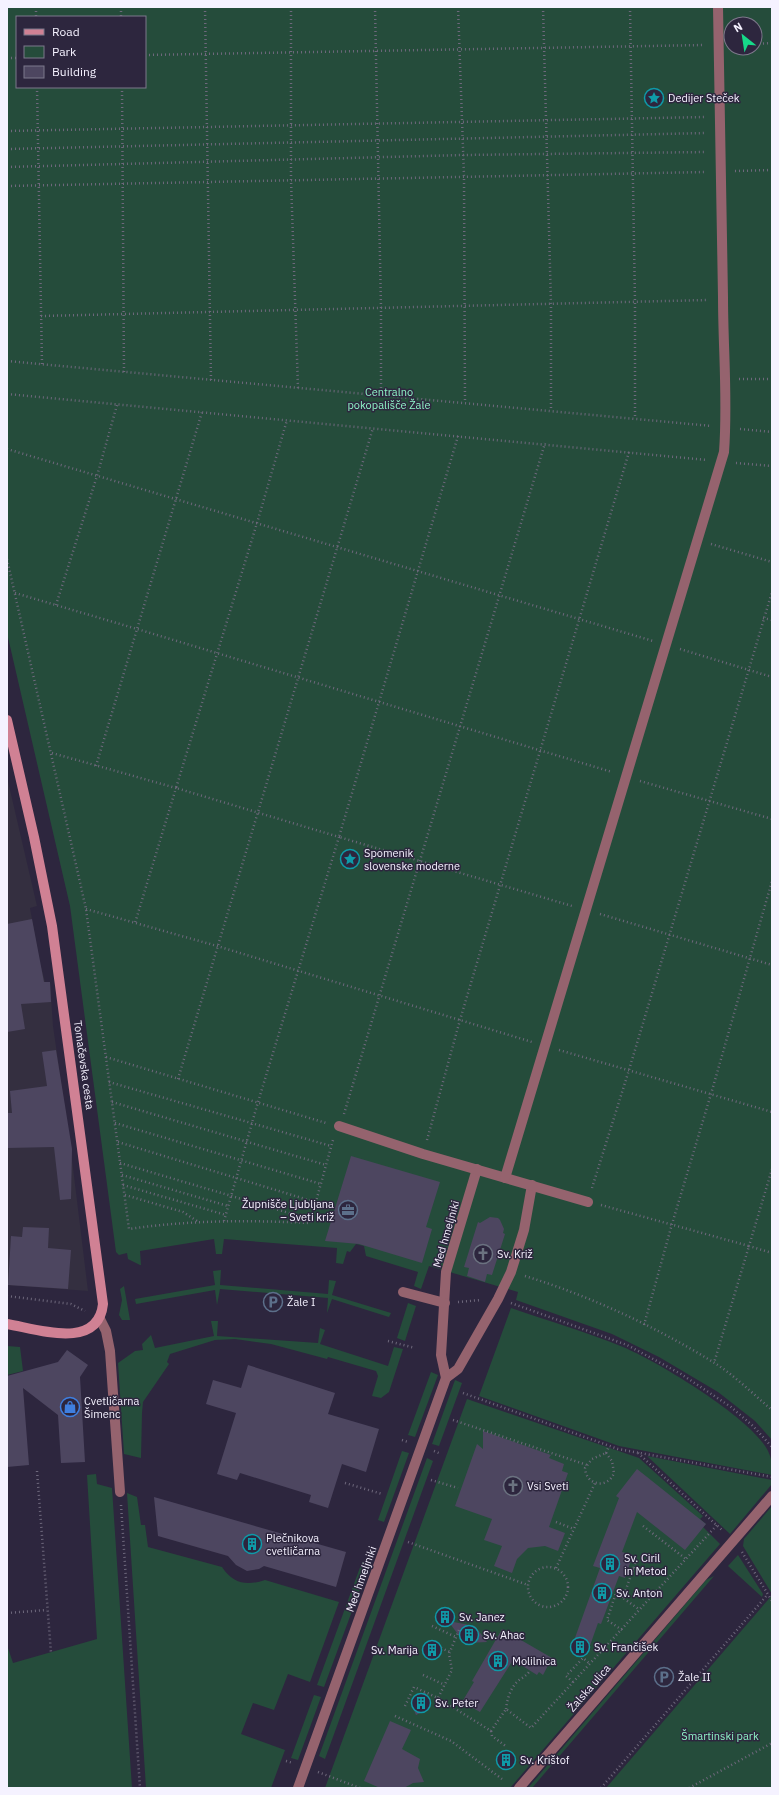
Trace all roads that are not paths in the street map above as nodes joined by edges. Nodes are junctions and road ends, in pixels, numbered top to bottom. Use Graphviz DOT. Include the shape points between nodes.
graph roads {
  1 [pos="718,7"];
  2 [pos="7,720"];
  3 [pos="339,1126"];
  4 [pos="477,1169"];
  5 [pos="505,1178"];
  6 [pos="532,1185"];
  7 [pos="588,1202"];
  8 [pos="403,1292"];
  9 [pos="444,1303"];
  10 [pos="100,1319"];
  11 [pos="7,1324"];
  12 [pos="446,1378"];
  13 [pos="120,1492"];
  14 [pos="772,1496"];
  15 [pos="298,1788"];
  16 [pos="519,1788"];
  1 -- 5 [label="street" via="726,380 726,427 722,461"];
  2 -- 10 [label="street, Tomačevska cesta" via="52,926 102,1294"];
  3 -- 4 [label="street"];
  4 -- 5 [label="street"];
  4 -- 9 [label="street, Med hmeljniki" via="446,1272"];
  5 -- 6 [label="street"];
  6 -- 7 [label="street"];
  6 -- 12 [label="street, Med hmeljniki" via="524,1230 511,1272 458,1369"];
  8 -- 9 [label="street"];
  9 -- 12 [label="street, Med hmeljniki" via="441,1356"];
  10 -- 11 [label="street" via="84,1331 70,1333"];
  10 -- 13 [label="street" via="106,1331 110,1351"];
  12 -- 15 [label="street, Med hmeljniki"];
  14 -- 16 [label="street, Žalska ulica"];
}
